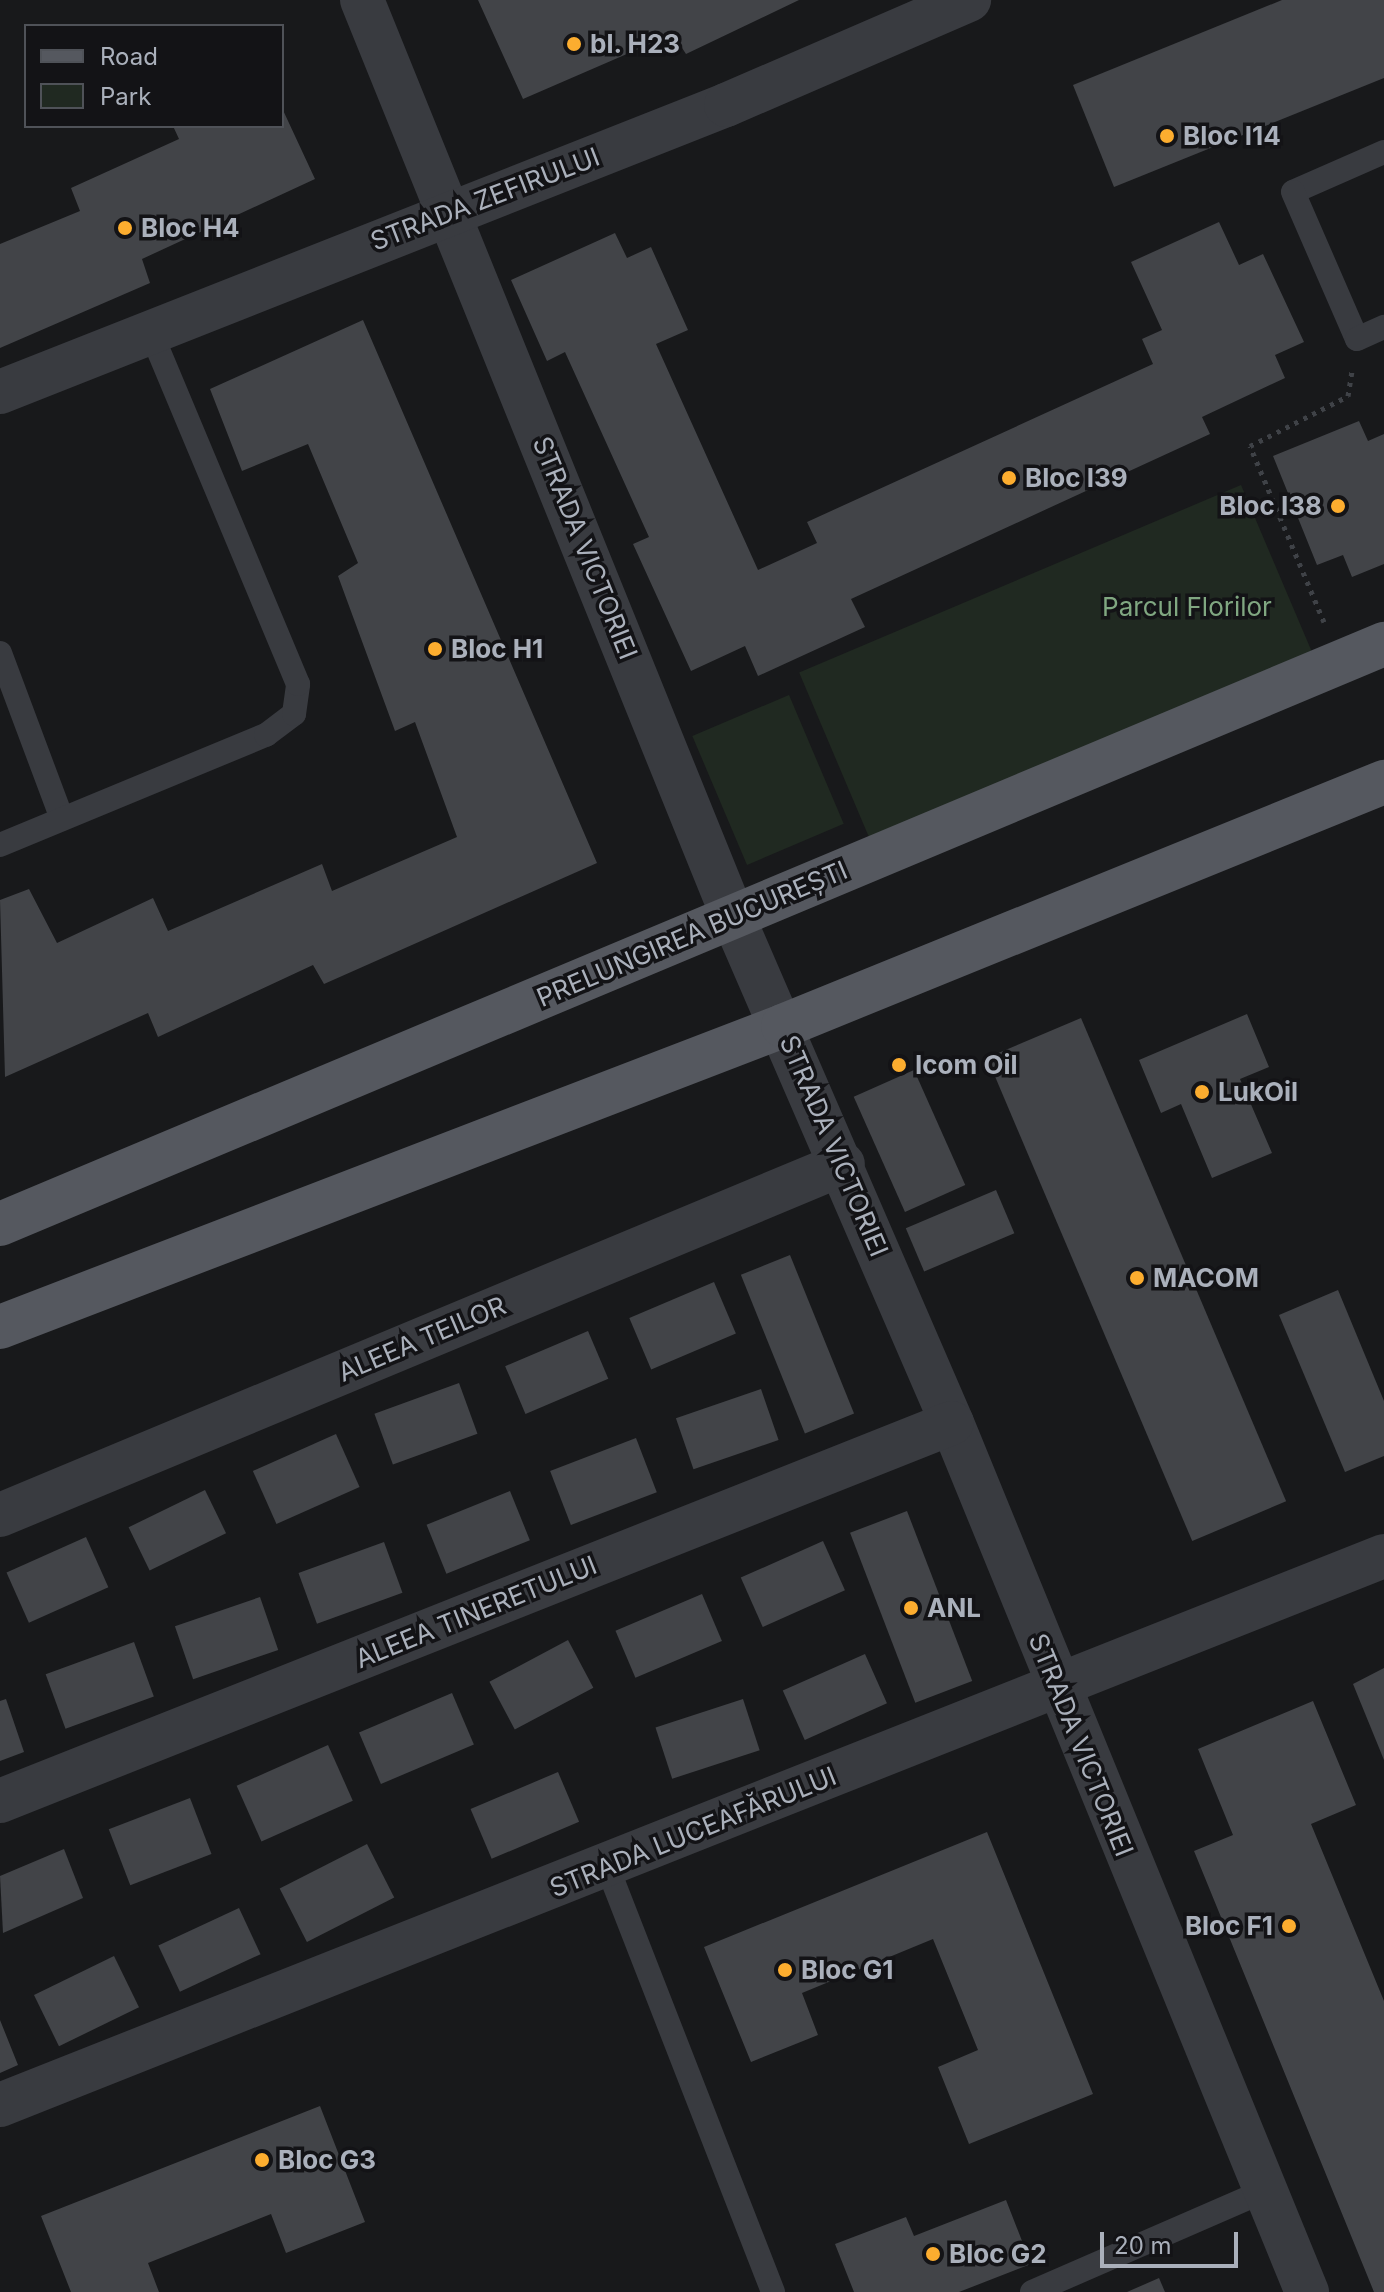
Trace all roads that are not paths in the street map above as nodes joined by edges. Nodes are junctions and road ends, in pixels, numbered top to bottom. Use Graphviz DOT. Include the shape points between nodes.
graph roads {
  1 [pos="362,0"];
  2 [pos="969,0"];
  3 [pos="1384,152"];
  4 [pos="450,212"];
  5 [pos="1384,327"];
  6 [pos="151,332"];
  7 [pos="0,392"];
  8 [pos="1384,644"];
  9 [pos="0,653"];
  10 [pos="1384,782"];
  11 [pos="62,819"];
  12 [pos="0,845"];
  13 [pos="733,917"];
  14 [pos="783,1026"];
  15 [pos="843,1164"];
  16 [pos="0,1224"];
  17 [pos="0,1327"];
  18 [pos="952,1423"];
  19 [pos="0,1515"];
  20 [pos="1384,1556"];
  21 [pos="1058,1688"];
  22 [pos="0,1801"];
  23 [pos="607,1866"];
  24 [pos="0,2105"];
  25 [pos="1264,2191"];
  26 [pos="773,2292"];
  27 [pos="1032,2292"];
  28 [pos="1307,2292"];
  1 -- 4 [label="street, STRADA VICTORIEI"];
  2 -- 4 [label="street, STRADA ZEFIRULUI"];
  3 -- 5 [label="lane" via="1293,192 1357,339"];
  4 -- 6 [label="street, STRADA ZEFIRULUI"];
  4 -- 13 [label="street, STRADA VICTORIEI"];
  6 -- 7 [label="street, STRADA ZEFIRULUI"];
  6 -- 11 [label="lane" via="298,684 294,714 266,735"];
  8 -- 13 [label="main road, PRELUNGIREA BUCUREȘTI"];
  9 -- 11 [label="lane"];
  10 -- 14 [label="main road"];
  11 -- 12 [label="lane"];
  13 -- 14 [label="street, STRADA VICTORIEI"];
  13 -- 16 [label="main road, PRELUNGIREA BUCUREȘTI"];
  14 -- 15 [label="street, STRADA VICTORIEI"];
  14 -- 17 [label="main road"];
  15 -- 18 [label="street, STRADA VICTORIEI"];
  15 -- 19 [label="street, ALEEA TEILOR"];
  18 -- 21 [label="street, STRADA VICTORIEI"];
  18 -- 22 [label="street, ALEEA TINERETULUI"];
  20 -- 21 [label="street, STRADA LUCEAFĂRULUI"];
  21 -- 23 [label="street, STRADA LUCEAFĂRULUI"];
  21 -- 25 [label="street, STRADA VICTORIEI"];
  23 -- 24 [label="street, STRADA LUCEAFĂRULUI"];
  23 -- 26 [label="lane"];
  25 -- 27 [label="lane"];
  25 -- 28 [label="street, STRADA VICTORIEI"];
}
